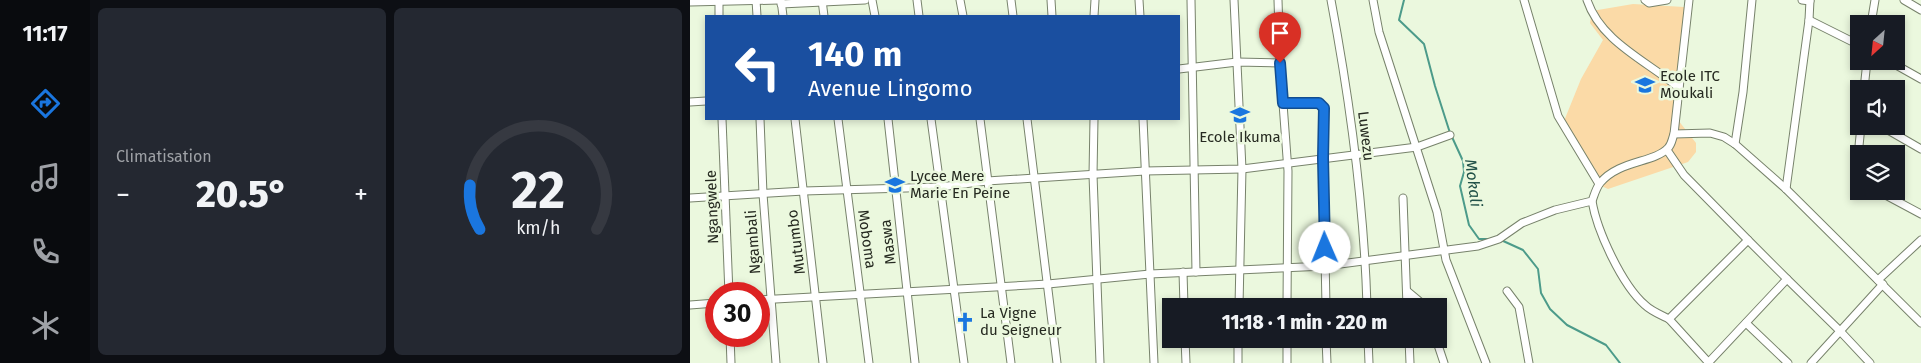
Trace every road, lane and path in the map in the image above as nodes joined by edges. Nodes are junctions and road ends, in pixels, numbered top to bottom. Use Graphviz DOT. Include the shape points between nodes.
graph roads {
  1 [pos="756,0"];
  2 [pos="865,0"];
  3 [pos="872,0"];
  4 [pos="917,0"];
  5 [pos="960,0"];
  6 [pos="1011,0"];
  7 [pos="1051,0"];
  8 [pos="1094,0"];
  9 [pos="1139,0"];
  10 [pos="1191,0"];
  11 [pos="1234,0"];
  12 [pos="1278,0"];
  13 [pos="1331,0"];
  14 [pos="1373,0"];
  15 [pos="1524,0"];
  16 [pos="1587,0"];
  17 [pos="1645,0"];
  18 [pos="1667,0"];
  19 [pos="1689,0"];
  20 [pos="1752,0"];
  21 [pos="1807,0"];
  22 [pos="1875,0"];
  23 [pos="1904,0"];
  24 [pos="719,1"];
  25 [pos="780,1"];
  26 [pos="822,1"];
  27 [pos="690,2"];
  28 [pos="1921,10"];
  29 [pos="720,15"];
  30 [pos="757,15"];
  31 [pos="783,15"];
  32 [pos="824,15"];
  33 [pos="875,15"];
  34 [pos="919,15"];
  35 [pos="963,15"];
  36 [pos="1013,15"];
  37 [pos="1052,15"];
  38 [pos="1094,15"];
  39 [pos="1140,15"];
  40 [pos="1872,15"];
  41 [pos="1809,20"];
  42 [pos="1850,40"];
  43 [pos="1237,62"];
  44 [pos="1280,63"];
  45 [pos="1193,68"];
  46 [pos="1180,69"];
  47 [pos="1905,70"];
  48 [pos="1921,79"];
  49 [pos="1679,88"];
  50 [pos="705,101"];
  51 [pos="690,102"];
  52 [pos="1283,103"];
  53 [pos="722,120"];
  54 [pos="760,120"];
  55 [pos="795,120"];
  56 [pos="838,120"];
  57 [pos="888,120"];
  58 [pos="931,120"];
  59 [pos="980,120"];
  60 [pos="1027,120"];
  61 [pos="1094,120"];
  62 [pos="1143,120"];
  63 [pos="1674,134"];
  64 [pos="1450,135"];
  65 [pos="1897,135"];
  66 [pos="1735,144"];
  67 [pos="1417,147"];
  68 [pos="1921,149"];
  69 [pos="1667,150"];
  70 [pos="1355,156"];
  71 [pos="1323,158"];
  72 [pos="1288,164"];
  73 [pos="1242,169"];
  74 [pos="1194,170"];
  75 [pos="1145,171"];
  76 [pos="1093,175"];
  77 [pos="1035,178"];
  78 [pos="987,181"];
  79 [pos="1599,184"];
  80 [pos="940,186"];
  81 [pos="895,188"];
  82 [pos="1786,189"];
  83 [pos="804,191"];
  84 [pos="846,191"];
  85 [pos="763,194"];
  86 [pos="690,198"];
  87 [pos="725,198"];
  88 [pos="1403,198"];
  89 [pos="1895,200"];
  90 [pos="1592,201"];
  91 [pos="1921,214"];
  92 [pos="1748,240"];
  93 [pos="1921,240"];
  94 [pos="1444,251"];
  95 [pos="1405,256"];
  96 [pos="1366,261"];
  97 [pos="1325,266"];
  98 [pos="1287,269"];
  99 [pos="1239,271"];
  100 [pos="1183,272"];
  101 [pos="1196,272"];
  102 [pos="1150,274"];
  103 [pos="1097,278"];
  104 [pos="1787,279"];
  105 [pos="728,282"];
  106 [pos="1880,282"];
  107 [pos="1048,284"];
  108 [pos="1000,287"];
  109 [pos="955,289"];
  110 [pos="908,291"];
  111 [pos="1406,291"];
  112 [pos="1507,291"];
  113 [pos="861,295"];
  114 [pos="816,298"];
  115 [pos="1184,298"];
  116 [pos="1239,298"];
  117 [pos="1287,298"];
  118 [pos="1326,298"];
  119 [pos="1367,298"];
  120 [pos="1406,298"];
  121 [pos="1415,298"];
  122 [pos="771,300"];
  123 [pos="705,303"];
  124 [pos="690,305"];
  125 [pos="1668,319"];
  126 [pos="1746,323"];
  127 [pos="1921,323"];
  128 [pos="1840,331"];
  129 [pos="730,347"];
  130 [pos="1186,348"];
  131 [pos="1238,348"];
  132 [pos="1287,348"];
  133 [pos="1326,348"];
  134 [pos="1368,348"];
  135 [pos="1409,348"];
  136 [pos="1439,348"];
  137 [pos="731,363"];
  138 [pos="776,363"];
  139 [pos="823,363"];
  140 [pos="869,363"];
  141 [pos="915,363"];
  142 [pos="964,363"];
  143 [pos="1011,363"];
  144 [pos="1057,363"];
  145 [pos="1100,363"];
  146 [pos="1154,363"];
  147 [pos="1186,363"];
  148 [pos="1238,363"];
  149 [pos="1287,363"];
  150 [pos="1326,363"];
  151 [pos="1369,363"];
  152 [pos="1410,363"];
  153 [pos="1444,363"];
  154 [pos="1486,363"];
  155 [pos="1528,363"];
  156 [pos="1709,363"];
  157 [pos="1788,363"];
  158 [pos="1811,363"];
  159 [pos="1870,363"];
  1 -- 24 [label="street"];
  1 -- 25 [label="street"];
  1 -- 30 [label="street"];
  2 -- 26 [label="street"];
  3 -- 33 [label="street"];
  4 -- 34 [label="street"];
  5 -- 35 [label="street"];
  6 -- 36 [label="street"];
  7 -- 37 [label="street"];
  8 -- 38 [label="street"];
  9 -- 39 [label="street"];
  10 -- 45 [label="street"];
  11 -- 43 [label="street"];
  12 -- 44 [label="street"];
  13 -- 70 [label="street, Luwezu"];
  14 -- 67 [label="street" via="1379,32"];
  15 -- 79 [label="street" via="1558,116"];
  16 -- 49 [label="street" via="1593,16 1606,32"];
  17 -- 18 [label="street" via="1648,3"];
  19 -- 49 [label="street"];
  20 -- 66 [label="street"];
  21 -- 41 [label="street"];
  22 -- 40 [label="street"];
  23 -- 28 [label="street"];
  24 -- 27 [label="street"];
  24 -- 29 [label="street"];
  25 -- 26 [label="street"];
  25 -- 31 [label="street"];
  26 -- 32 [label="street"];
  41 -- 42 [label="street"];
  41 -- 82 [label="street"];
  43 -- 44 [label="street"];
  43 -- 45 [label="street"];
  43 -- 73 [label="street"];
  44 -- 52 [label="street"];
  45 -- 46 [label="street"];
  45 -- 74 [label="street"];
  47 -- 48 [label="street"];
  49 -- 63 [label="street"];
  50 -- 51 [label="street"];
  52 -- 71 [label="street" via="1319,103 1324,106"];
  52 -- 72 [label="street"];
  53 -- 87 [label="street, Ngangwele"];
  54 -- 85 [label="street, Ngambali"];
  55 -- 83 [label="street, Mutumbo"];
  56 -- 84 [label="street, Moboma"];
  57 -- 81 [label="street, Maswa"];
  58 -- 80 [label="street"];
  59 -- 78 [label="street"];
  60 -- 77 [label="street"];
  61 -- 76 [label="street"];
  62 -- 75 [label="street"];
  63 -- 66 [label="street" via="1710,133 1724,136"];
  63 -- 69 [label="street"];
  64 -- 67 [label="street"];
  65 -- 68 [label="street"];
  66 -- 82 [label="street"];
  67 -- 70 [label="street"];
  67 -- 94 [label="street" via="1437,212"];
  69 -- 79 [label="street" via="1626,165"];
  69 -- 92 [label="street" via="1684,176"];
  70 -- 71 [label="street"];
  70 -- 96 [label="street, Luwezu"];
  71 -- 72 [label="street"];
  71 -- 97 [label="street"];
  72 -- 73 [label="street"];
  72 -- 98 [label="street"];
  73 -- 74 [label="street"];
  73 -- 99 [label="street"];
  74 -- 75 [label="street"];
  74 -- 101 [label="street"];
  75 -- 76 [label="street"];
  75 -- 102 [label="street"];
  76 -- 77 [label="street"];
  76 -- 103 [label="street"];
  77 -- 78 [label="street"];
  77 -- 107 [label="street"];
  78 -- 80 [label="street"];
  78 -- 108 [label="street"];
  79 -- 90 [label="street"];
  80 -- 81 [label="street"];
  80 -- 109 [label="street"];
  81 -- 84 [label="street"];
  81 -- 110 [label="street, Maswa"];
  82 -- 106 [label="street"];
  83 -- 84 [label="street"];
  83 -- 85 [label="street"];
  83 -- 114 [label="street, Mutumbo"];
  84 -- 113 [label="street, Moboma"];
  85 -- 87 [label="street"];
  85 -- 122 [label="street, Ngambali"];
  86 -- 87 [label="street"];
  87 -- 105 [label="street, Ngangwele"];
  88 -- 95 [label="street"];
  89 -- 91 [label="street"];
  90 -- 94 [label="street" via="1534,218 1499,239"];
  90 -- 125 [label="street" via="1599,230 1623,277 1643,304"];
  92 -- 104 [label="street"];
  92 -- 125 [label="street"];
  93 -- 106 [label="street"];
  94 -- 95 [label="street"];
  94 -- 154 [label="street"];
  95 -- 96 [label="street"];
  95 -- 111 [label="street"];
  96 -- 97 [label="street"];
  96 -- 119 [label="street, Luwezu"];
  97 -- 98 [label="street"];
  97 -- 118 [label="street"];
  98 -- 99 [label="street"];
  98 -- 117 [label="street"];
  99 -- 101 [label="street"];
  99 -- 116 [label="street"];
  100 -- 101 [label="street"];
  100 -- 102 [label="street"];
  100 -- 115 [label="street"];
  102 -- 103 [label="street"];
  102 -- 146 [label="street"];
  103 -- 107 [label="street"];
  103 -- 145 [label="street"];
  104 -- 126 [label="street"];
  104 -- 128 [label="street"];
  106 -- 127 [label="street"];
  106 -- 128 [label="street"];
  107 -- 108 [label="street"];
  107 -- 144 [label="street"];
  108 -- 109 [label="street"];
  108 -- 143 [label="street"];
  109 -- 110 [label="street"];
  109 -- 142 [label="street"];
  110 -- 113 [label="street"];
  110 -- 141 [label="street, Maswa"];
  111 -- 120 [label="street"];
  111 -- 121 [label="street"];
  112 -- 155 [label="street" via="1519,307"];
  113 -- 114 [label="street"];
  113 -- 140 [label="street, Moboma"];
  114 -- 122 [label="street"];
  114 -- 139 [label="street, Mutumbo"];
  122 -- 138 [label="street, Ngambali"];
  123 -- 124 [label="street"];
  125 -- 156 [label="street"];
  126 -- 156 [label="street"];
  126 -- 157 [label="street"];
  128 -- 158 [label="street"];
  128 -- 159 [label="street"];
  129 -- 137 [label="street"];
  130 -- 147 [label="street"];
  131 -- 148 [label="street"];
  132 -- 149 [label="street"];
  133 -- 150 [label="street"];
  134 -- 151 [label="street"];
  135 -- 152 [label="street"];
  136 -- 153 [label="street"];
}
